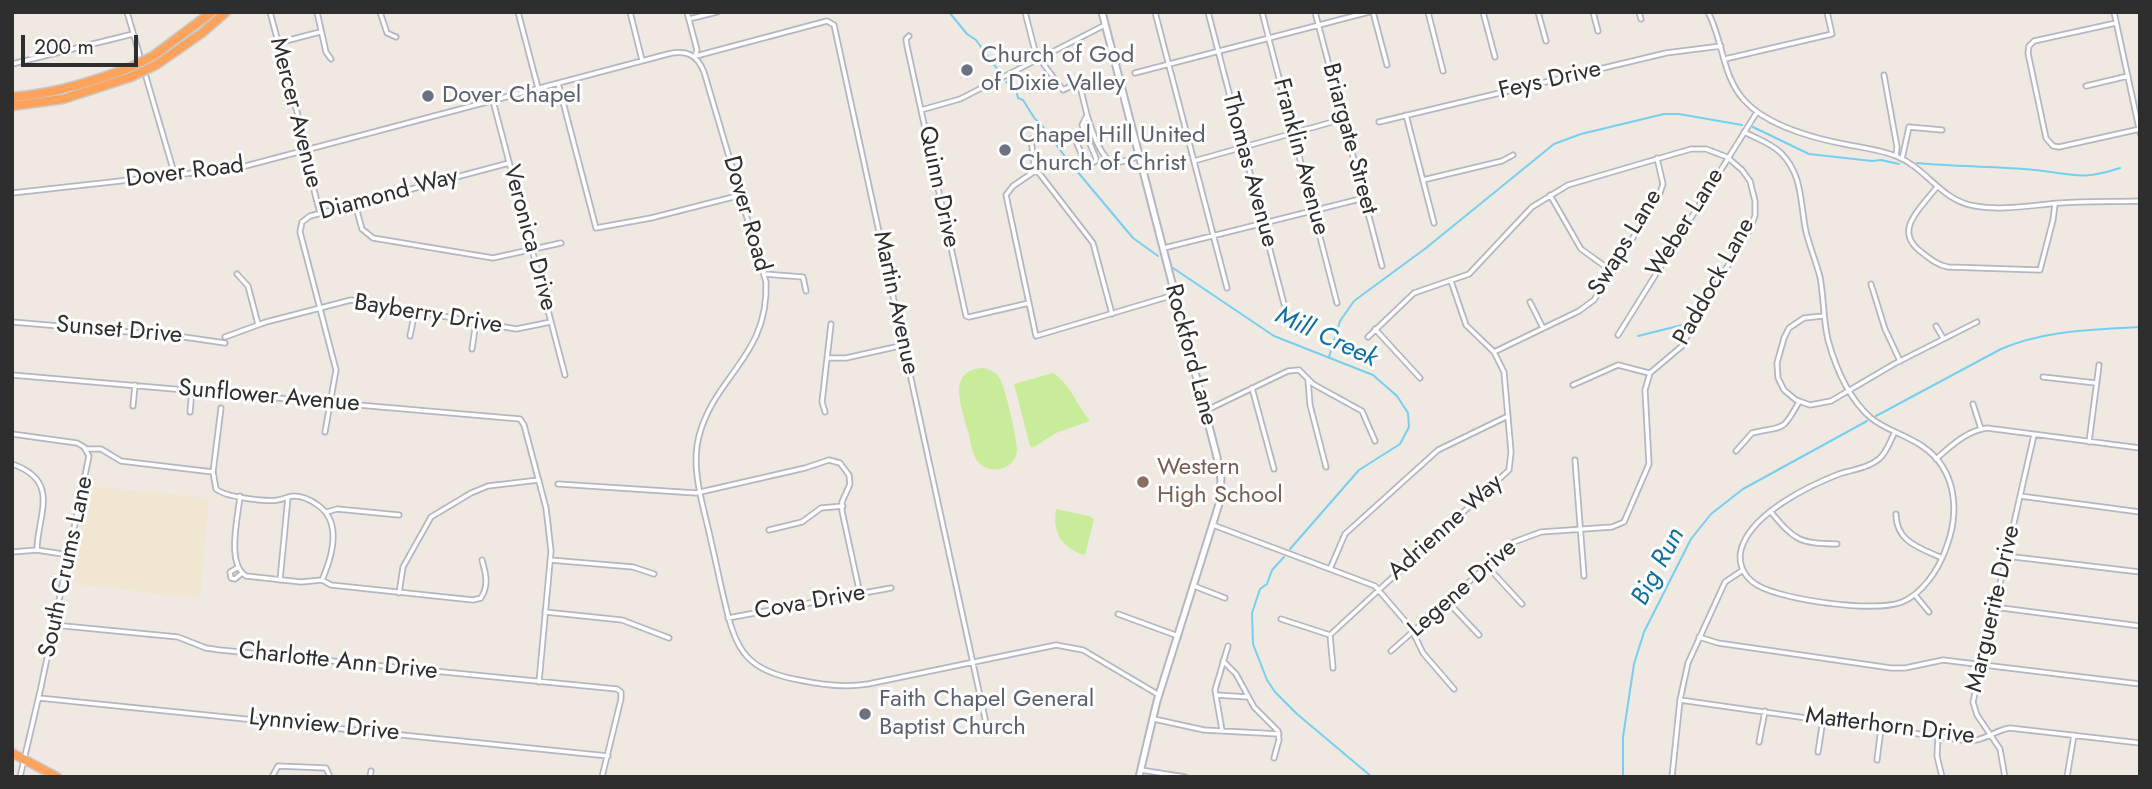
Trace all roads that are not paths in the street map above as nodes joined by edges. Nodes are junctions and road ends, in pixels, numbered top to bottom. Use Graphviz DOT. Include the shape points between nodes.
graph roads {
  1 [pos="128,12"];
  2 [pos="212,12"];
  3 [pos="226,12"];
  4 [pos="270,12"];
  5 [pos="317,12"];
  6 [pos="380,12"];
  7 [pos="518,12"];
  8 [pos="630,12"];
  9 [pos="687,12"];
  10 [pos="717,12"];
  11 [pos="1025,12"];
  12 [pos="1102,12"];
  13 [pos="1155,12"];
  14 [pos="1208,12"];
  15 [pos="1262,12"];
  16 [pos="1315,12"];
  17 [pos="1371,12"];
  18 [pos="1429,12"];
  19 [pos="1483,12"];
  20 [pos="1538,12"];
  21 [pos="1593,12"];
  22 [pos="1639,12"];
  23 [pos="1708,12"];
  24 [pos="1827,12"];
  25 [pos="2114,12"];
  26 [pos="689,19"];
  27 [pos="1641,19"];
  28 [pos="2116,23"];
  29 [pos="1105,25"];
  30 [pos="1319,25"];
  31 [pos="1598,31"];
  32 [pos="320,32"];
  33 [pos="134,34"];
  34 [pos="909,36"];
  35 [pos="396,37"];
  36 [pos="1269,38"];
  37 [pos="1546,41"];
  38 [pos="278,43"];
  39 [pos="1721,46"];
  40 [pos="1219,51"];
  41 [pos="696,56"];
  42 [pos="1495,57"];
  43 [pos="1038,58"];
  44 [pos="331,59"];
  45 [pos="1725,59"];
  46 [pos="155,61"];
  47 [pos="642,61"];
  48 [pos="12,64"];
  49 [pos="1169,65"];
  50 [pos="1387,65"];
  51 [pos="1443,71"];
  52 [pos="130,73"];
  53 [pos="1135,74"];
  54 [pos="1884,75"];
  55 [pos="2128,76"];
  56 [pos="558,83"];
  57 [pos="2086,86"];
  58 [pos="538,88"];
  59 [pos="12,97"];
  60 [pos="493,101"];
  61 [pos="12,106"];
  62 [pos="921,110"];
  63 [pos="1756,112"];
  64 [pos="1087,115"];
  65 [pos="1406,115"];
  66 [pos="1343,119"];
  67 [pos="1379,122"];
  68 [pos="1942,130"];
  69 [pos="2139,130"];
  70 [pos="1085,131"];
  71 [pos="1744,132"];
  72 [pos="1293,133"];
  73 [pos="1031,139"];
  74 [pos="1243,146"];
  75 [pos="304,152"];
  76 [pos="1513,155"];
  77 [pos="1896,156"];
  78 [pos="1138,157"];
  79 [pos="1657,158"];
  80 [pos="1727,158"];
  81 [pos="1902,159"];
  82 [pos="1194,161"];
  83 [pos="509,163"];
  84 [pos="1035,171"];
  85 [pos="175,176"];
  86 [pos="1423,180"];
  87 [pos="1936,187"];
  88 [pos="12,193"];
  89 [pos="741,195"];
  90 [pos="1550,195"];
  91 [pos="1364,198"];
  92 [pos="2140,201"];
  93 [pos="355,204"];
  94 [pos="2055,204"];
  95 [pos="1314,211"];
  96 [pos="320,213"];
  97 [pos="1434,223"];
  98 [pos="1263,224"];
  99 [pos="1213,236"];
  100 [pos="561,243"];
  101 [pos="1162,248"];
  102 [pos="532,250"];
  103 [pos="1382,266"];
  104 [pos="1613,272"];
  105 [pos="237,274"];
  106 [pos="764,274"];
  107 [pos="1451,281"];
  108 [pos="1871,284"];
  109 [pos="1227,288"];
  110 [pos="806,291"];
  111 [pos="1174,295"];
  112 [pos="1530,302"];
  113 [pos="1030,303"];
  114 [pos="1337,303"];
  115 [pos="320,308"];
  116 [pos="415,311"];
  117 [pos="1112,314"];
  118 [pos="1823,316"];
  119 [pos="12,322"];
  120 [pos="477,322"];
  121 [pos="551,322"];
  122 [pos="1977,322"];
  123 [pos="258,324"];
  124 [pos="831,324"];
  125 [pos="1936,326"];
  126 [pos="1290,327"];
  127 [pos="1543,328"];
  128 [pos="1375,329"];
  129 [pos="1618,335"];
  130 [pos="410,336"];
  131 [pos="225,337"];
  132 [pos="1368,337"];
  133 [pos="1943,338"];
  134 [pos="225,343"];
  135 [pos="905,345"];
  136 [pos="472,349"];
  137 [pos="1494,352"];
  138 [pos="827,358"];
  139 [pos="1900,361"];
  140 [pos="2099,365"];
  141 [pos="1650,373"];
  142 [pos="12,375"];
  143 [pos="565,375"];
  144 [pos="2043,377"];
  145 [pos="1420,378"];
  146 [pos="1308,380"];
  147 [pos="2096,383"];
  148 [pos="135,385"];
  149 [pos="1573,385"];
  150 [pos="1252,388"];
  151 [pos="192,390"];
  152 [pos="1848,391"];
  153 [pos="330,401"];
  154 [pos="1799,402"];
  155 [pos="1973,404"];
  156 [pos="133,406"];
  157 [pos="220,408"];
  158 [pos="1205,411"];
  159 [pos="190,412"];
  160 [pos="825,412"];
  161 [pos="1508,416"];
  162 [pos="1981,429"];
  163 [pos="325,432"];
  164 [pos="1895,432"];
  165 [pos="12,434"];
  166 [pos="2034,435"];
  167 [pos="1375,441"];
  168 [pos="2090,442"];
  169 [pos="2140,448"];
  170 [pos="86,449"];
  171 [pos="1736,451"];
  172 [pos="1575,460"];
  173 [pos="1936,460"];
  174 [pos="12,464"];
  175 [pos="1326,467"];
  176 [pos="1274,469"];
  177 [pos="213,472"];
  178 [pos="539,480"];
  179 [pos="558,484"];
  180 [pos="700,492"];
  181 [pos="240,496"];
  182 [pos="2020,496"];
  183 [pos="288,497"];
  184 [pos="843,506"];
  185 [pos="327,512"];
  186 [pos="1771,512"];
  187 [pos="2140,512"];
  188 [pos="1896,514"];
  189 [pos="399,515"];
  190 [pos="1213,525"];
  191 [pos="1580,529"];
  192 [pos="769,530"];
  193 [pos="1838,544"];
  194 [pos="37,550"];
  195 [pos="12,552"];
  196 [pos="69,555"];
  197 [pos="2006,556"];
  198 [pos="1942,558"];
  199 [pos="550,559"];
  200 [pos="482,560"];
  201 [pos="1486,565"];
  202 [pos="237,568"];
  203 [pos="1330,569"];
  204 [pos="1743,570"];
  205 [pos="2140,572"];
  206 [pos="242,573"];
  207 [pos="654,574"];
  208 [pos="1584,576"];
  209 [pos="280,580"];
  210 [pos="322,580"];
  211 [pos="1194,586"];
  212 [pos="891,588"];
  213 [pos="1378,590"];
  214 [pos="399,593"];
  215 [pos="860,594"];
  216 [pos="1915,594"];
  217 [pos="1225,598"];
  218 [pos="1447,601"];
  219 [pos="1522,604"];
  220 [pos="1994,607"];
  221 [pos="545,612"];
  222 [pos="1928,612"];
  223 [pos="1118,614"];
  224 [pos="728,618"];
  225 [pos="1281,619"];
  226 [pos="54,625"];
  227 [pos="2140,626"];
  228 [pos="1412,632"];
  229 [pos="1330,635"];
  230 [pos="1479,635"];
  231 [pos="1178,636"];
  232 [pos="1699,637"];
  233 [pos="669,638"];
  234 [pos="1228,646"];
  235 [pos="1391,651"];
  236 [pos="974,661"];
  237 [pos="1223,661"];
  238 [pos="1981,665"];
  239 [pos="1333,668"];
  240 [pos="538,682"];
  241 [pos="2140,684"];
  242 [pos="1454,690"];
  243 [pos="1159,695"];
  244 [pos="1216,695"];
  245 [pos="1248,697"];
  246 [pos="39,698"];
  247 [pos="1680,700"];
  248 [pos="1765,711"];
  249 [pos="1152,719"];
  250 [pos="1823,719"];
  251 [pos="986,723"];
  252 [pos="1881,728"];
  253 [pos="1223,730"];
  254 [pos="1279,734"];
  255 [pos="1991,734"];
  256 [pos="2074,735"];
  257 [pos="1938,736"];
  258 [pos="1759,742"];
  259 [pos="2140,743"];
  260 [pos="1818,751"];
  261 [pos="12,753"];
  262 [pos="608,756"];
  263 [pos="1274,758"];
  264 [pos="24,759"];
  265 [pos="1877,760"];
  266 [pos="1140,773"];
  267 [pos="20,777"];
  268 [pos="57,777"];
  269 [pos="272,777"];
  270 [pos="330,777"];
  271 [pos="602,777"];
  272 [pos="1185,777"];
  273 [pos="1672,777"];
  274 [pos="1942,777"];
  275 [pos="2005,777"];
  276 [pos="2067,777"];
  1 -- 33 [label="street"];
  2 -- 46 [label="highway"];
  3 -- 46 [label="highway" via="202,33"];
  4 -- 38 [label="street, Mercer Avenue"];
  5 -- 32 [label="street"];
  6 -- 35 [label="street" via="387,33"];
  7 -- 58 [label="street"];
  8 -- 47 [label="street"];
  9 -- 26 [label="street"];
  10 -- 26 [label="street"];
  11 -- 43 [label="street"];
  12 -- 29 [label="main road, Rockford Lane"];
  13 -- 49 [label="street"];
  14 -- 40 [label="street, Thomas Avenue"];
  15 -- 36 [label="street, Franklin Avenue"];
  16 -- 30 [label="street, Briargate Street"];
  17 -- 30 [label="street"];
  17 -- 50 [label="street"];
  18 -- 51 [label="street"];
  19 -- 42 [label="street"];
  20 -- 37 [label="street"];
  21 -- 31 [label="street"];
  22 -- 27 [label="street"];
  23 -- 39 [label="street"];
  24 -- 45 [label="street" via="1832,34"];
  25 -- 28 [label="street"];
  26 -- 41 [label="street"];
  28 -- 55 [label="street"];
  28 -- 69 [label="street" via="2032,42 2028,50 2032,76 2046,138 2053,146"];
  29 -- 43 [label="street, Quinn Drive"];
  29 -- 78 [label="main road, Rockford Lane"];
  30 -- 36 [label="street"];
  30 -- 66 [label="street, Briargate Street"];
  32 -- 38 [label="street"];
  32 -- 44 [label="street"];
  33 -- 48 [label="street"];
  33 -- 85 [label="street"];
  34 -- 62 [label="street" via="907,46"];
  36 -- 40 [label="street"];
  36 -- 72 [label="street, Franklin Avenue"];
  38 -- 75 [label="street, Mercer Avenue"];
  39 -- 45 [label="street"];
  39 -- 65 [label="street, Feys Drive" via="1666,53"];
  40 -- 49 [label="street"];
  40 -- 74 [label="street, Thomas Avenue"];
  41 -- 47 [label="street, Dover Road" via="675,52"];
  41 -- 89 [label="street, Dover Road"];
  41 -- 135 [label="street, Martin Avenue" via="827,20 834,23"];
  43 -- 62 [label="street, Quinn Drive" via="960,99"];
  43 -- 64 [label="street" via="1063,90 1077,83"];
  45 -- 63 [label="street" via="1735,89"];
  46 -- 52 [label="highway, bridge"];
  47 -- 56 [label="street, Dover Road"];
  49 -- 53 [label="street"];
  49 -- 82 [label="street"];
  52 -- 59 [label="highway"];
  52 -- 61 [label="highway" via="63,99"];
  54 -- 77 [label="street"];
  55 -- 57 [label="street"];
  55 -- 69 [label="street"];
  56 -- 58 [label="street, Dover Road"];
  56 -- 89 [label="street" via="596,228"];
  58 -- 60 [label="street, Dover Road"];
  60 -- 75 [label="street, Dover Road"];
  60 -- 83 [label="street, Veronica Drive"];
  62 -- 113 [label="street, Quinn Drive" via="965,316"];
  63 -- 71 [label="street, Weber Lane"];
  63 -- 77 [label="street" via="1821,139"];
  64 -- 70 [label="street" via="1082,125"];
  64 -- 78 [label="street" via="1108,160 1114,163"];
  65 -- 67 [label="street, Feys Drive"];
  65 -- 86 [label="street"];
  66 -- 72 [label="street"];
  66 -- 91 [label="street, Briargate Street"];
  68 -- 81 [label="street" via="1909,127"];
  70 -- 70 [label="street" via="1096,158 1090,164 1075,139"];
  71 -- 80 [label="street, Weber Lane"];
  71 -- 118 [label="street" via="1776,148 1794,172 1820,279"];
  72 -- 74 [label="street"];
  72 -- 95 [label="street, Franklin Avenue"];
  73 -- 84 [label="street"];
  74 -- 82 [label="street"];
  74 -- 98 [label="street, Thomas Avenue"];
  75 -- 85 [label="street, Dover Road" via="239,168"];
  75 -- 96 [label="street, Mercer Avenue"];
  76 -- 86 [label="street"];
  77 -- 81 [label="street"];
  78 -- 101 [label="main road, Rockford Lane"];
  79 -- 80 [label="street" via="1700,149"];
  79 -- 90 [label="street" via="1586,178"];
  79 -- 104 [label="street, Swaps Lane" via="1662,191"];
  80 -- 129 [label="street, Weber Lane"];
  80 -- 141 [label="street, Paddock Lane" via="1750,181 1755,201 1753,223 1682,346"];
  81 -- 87 [label="street"];
  82 -- 99 [label="street"];
  83 -- 93 [label="street, Diamond Way"];
  83 -- 102 [label="street, Veronica Drive"];
  84 -- 113 [label="street" via="1006,195"];
  84 -- 117 [label="street" via="1093,243"];
  85 -- 88 [label="street, Dover Road"];
  86 -- 97 [label="street"];
  87 -- 94 [label="street" via="1958,201 1980,207"];
  87 -- 94 [label="street" via="1908,226 1908,238 1945,267 2040,270"];
  89 -- 106 [label="street, Dover Road"];
  90 -- 104 [label="street" via="1581,249"];
  90 -- 107 [label="street" via="1528,211 1469,274"];
  91 -- 95 [label="street"];
  91 -- 103 [label="street, Briargate Street"];
  92 -- 94 [label="street"];
  93 -- 96 [label="street, Diamond Way"];
  93 -- 102 [label="street" via="362,229 373,238 486,258"];
  95 -- 98 [label="street"];
  95 -- 114 [label="street, Franklin Avenue"];
  96 -- 115 [label="street, Diamond Way" via="306,217 300,232"];
  98 -- 99 [label="street"];
  98 -- 126 [label="street, Thomas Avenue"];
  99 -- 101 [label="street"];
  99 -- 109 [label="street"];
  100 -- 102 [label="street"];
  101 -- 111 [label="main road, Rockford Lane"];
  102 -- 121 [label="street, Veronica Drive"];
  104 -- 127 [label="street, Swaps Lane" via="1590,304"];
  105 -- 123 [label="street" via="247,284"];
  106 -- 110 [label="street" via="803,277"];
  106 -- 180 [label="street, Dover Road" via="766,296 759,333 707,414 699,438"];
  107 -- 128 [label="street" via="1415,293"];
  107 -- 137 [label="street, Adrienne Way" via="1465,325"];
  108 -- 139 [label="street"];
  111 -- 117 [label="street"];
  111 -- 158 [label="main road, Rockford Lane"];
  112 -- 127 [label="street"];
  113 -- 117 [label="street" via="1036,336"];
  115 -- 116 [label="street, Bayberry Drive" via="356,300"];
  115 -- 123 [label="street, Bayberry Drive"];
  115 -- 153 [label="street" via="336,370"];
  116 -- 120 [label="street, Bayberry Drive"];
  116 -- 130 [label="street"];
  118 -- 152 [label="street"];
  118 -- 154 [label="street" via="1796,322 1784,338 1777,373 1784,390"];
  119 -- 134 [label="street, Sunset Drive"];
  120 -- 121 [label="street, Bayberry Drive" via="516,329"];
  120 -- 136 [label="street"];
  121 -- 143 [label="street, Veronica Drive"];
  122 -- 133 [label="street"];
  123 -- 131 [label="street, Bayberry Drive"];
  124 -- 138 [label="street"];
  125 -- 133 [label="street"];
  127 -- 137 [label="street, Swaps Lane"];
  128 -- 132 [label="street"];
  128 -- 145 [label="street"];
  133 -- 139 [label="street"];
  135 -- 138 [label="street"];
  135 -- 236 [label="street, Martin Avenue"];
  137 -- 161 [label="street, Adrienne Way" via="1504,372"];
  138 -- 160 [label="street"];
  139 -- 152 [label="street"];
  140 -- 147 [label="street"];
  141 -- 149 [label="street" via="1618,365"];
  141 -- 191 [label="street" via="1645,390 1650,458 1646,474 1621,524"];
  142 -- 148 [label="street, Sunflower Avenue"];
  144 -- 147 [label="street"];
  146 -- 150 [label="street" via="1295,369"];
  146 -- 167 [label="street" via="1362,411"];
  146 -- 175 [label="street"];
  147 -- 168 [label="street"];
  148 -- 151 [label="street, Sunflower Avenue"];
  148 -- 156 [label="street"];
  150 -- 158 [label="street"];
  150 -- 176 [label="street"];
  151 -- 153 [label="street, Sunflower Avenue"];
  151 -- 159 [label="street"];
  152 -- 154 [label="street" via="1824,404"];
  152 -- 164 [label="street" via="1873,419"];
  153 -- 163 [label="street"];
  153 -- 178 [label="street, Sunflower Avenue" via="517,419 524,424"];
  154 -- 171 [label="street" via="1782,426 1752,433"];
  155 -- 162 [label="street"];
  157 -- 177 [label="street"];
  158 -- 190 [label="main road, Rockford Lane" via="1220,479"];
  161 -- 203 [label="street" via="1438,450 1345,534"];
  161 -- 213 [label="street, Adrienne Way" via="1511,460 1507,473"];
  162 -- 166 [label="street"];
  162 -- 173 [label="street" via="1962,437"];
  164 -- 173 [label="street" via="1923,446"];
  164 -- 186 [label="street" via="1873,463 1814,485"];
  165 -- 170 [label="street, South Crums Lane" via="77,443"];
  166 -- 168 [label="street"];
  166 -- 182 [label="street, Marguerite Drive"];
  168 -- 169 [label="street"];
  170 -- 177 [label="street" via="101,449 121,461"];
  170 -- 196 [label="street, South Crums Lane" via="88,465"];
  172 -- 191 [label="street"];
  173 -- 198 [label="street" via="1950,481 1955,504"];
  174 -- 194 [label="street" via="30,474 43,496"];
  177 -- 181 [label="street" via="217,491"];
  178 -- 199 [label="street" via="548,519"];
  178 -- 214 [label="street" via="488,486 431,517 403,567"];
  179 -- 180 [label="street"];
  180 -- 184 [label="street" via="829,460 840,463 849,475"];
  180 -- 224 [label="street, Dover Road"];
  181 -- 183 [label="street"];
  181 -- 202 [label="street"];
  182 -- 187 [label="street"];
  182 -- 197 [label="street, Marguerite Drive"];
  183 -- 185 [label="street" via="307,498"];
  183 -- 209 [label="street"];
  184 -- 192 [label="street" via="821,508 802,522"];
  184 -- 215 [label="street"];
  185 -- 189 [label="street"];
  185 -- 210 [label="street" via="334,527 329,566"];
  186 -- 193 [label="street" via="1791,535 1803,541"];
  186 -- 204 [label="street" via="1744,541"];
  188 -- 198 [label="street" via="1903,538"];
  190 -- 203 [label="street"];
  190 -- 211 [label="main road, Rockford Lane"];
  191 -- 201 [label="street, Legene Drive" via="1523,537"];
  191 -- 208 [label="street"];
  194 -- 195 [label="street"];
  194 -- 196 [label="street"];
  196 -- 226 [label="street, South Crums Lane"];
  197 -- 205 [label="street"];
  197 -- 220 [label="street, Marguerite Drive"];
  198 -- 216 [label="street"];
  199 -- 207 [label="street" via="633,567"];
  199 -- 221 [label="street"];
  200 -- 214 [label="street" via="486,590 481,598"];
  201 -- 218 [label="street, Legene Drive"];
  201 -- 219 [label="street"];
  202 -- 206 [label="street"];
  202 -- 206 [label="street" via="230,572 231,578"];
  203 -- 213 [label="street"];
  204 -- 216 [label="street" via="1764,589 1813,601 1884,606"];
  204 -- 232 [label="street" via="1726,582"];
  206 -- 209 [label="street"];
  209 -- 210 [label="street"];
  210 -- 214 [label="street"];
  211 -- 217 [label="street"];
  211 -- 231 [label="main road, Rockford Lane"];
  212 -- 215 [label="street, Cova Drive"];
  213 -- 228 [label="street"];
  213 -- 229 [label="street, Adrienne Way"];
  215 -- 224 [label="street, Cova Drive"];
  216 -- 222 [label="street"];
  218 -- 228 [label="street, Legene Drive"];
  218 -- 230 [label="street"];
  220 -- 227 [label="street"];
  220 -- 238 [label="street, Marguerite Drive"];
  221 -- 233 [label="street" via="622,620"];
  221 -- 240 [label="street"];
  223 -- 231 [label="street"];
  224 -- 236 [label="street, Dover Road" via="736,642 756,665 775,676 814,683 860,685"];
  225 -- 229 [label="street"];
  226 -- 240 [label="street, Charlotte Ann Drive" via="178,637 220,650"];
  226 -- 246 [label="street, South Crums Lane"];
  228 -- 235 [label="street, Legene Drive"];
  228 -- 242 [label="street"];
  229 -- 239 [label="street"];
  231 -- 243 [label="main road, Rockford Lane"];
  232 -- 238 [label="street" via="1891,668 1936,661"];
  232 -- 247 [label="street"];
  234 -- 237 [label="street"];
  236 -- 243 [label="street, Dover Road" via="1048,645 1074,647"];
  236 -- 251 [label="street, Martin Avenue"];
  237 -- 244 [label="street"];
  237 -- 245 [label="street" via="1237,674"];
  238 -- 241 [label="street"];
  238 -- 255 [label="street, Marguerite Drive" via="1973,706"];
  240 -- 262 [label="street, Charlotte Ann Drive" via="617,690 621,695"];
  243 -- 249 [label="main road, Rockford Lane"];
  244 -- 245 [label="street"];
  244 -- 253 [label="street"];
  245 -- 254 [label="street"];
  246 -- 262 [label="street, Lynnview Drive"];
  246 -- 264 [label="street, South Crums Lane"];
  247 -- 248 [label="street, Matterhorn Drive"];
  247 -- 273 [label="street"];
  248 -- 250 [label="street, Matterhorn Drive"];
  248 -- 258 [label="street"];
  249 -- 253 [label="street"];
  249 -- 266 [label="main road, Rockford Lane"];
  250 -- 252 [label="street, Matterhorn Drive"];
  250 -- 260 [label="street"];
  252 -- 257 [label="street, Matterhorn Drive"];
  252 -- 265 [label="street"];
  253 -- 254 [label="street"];
  254 -- 263 [label="street"];
  255 -- 256 [label="street, Matterhorn Drive" via="2010,728"];
  255 -- 257 [label="street, Matterhorn Drive" via="1975,741"];
  255 -- 275 [label="street, Marguerite Drive" via="2003,758"];
  256 -- 259 [label="street, Matterhorn Drive"];
  256 -- 276 [label="street"];
  257 -- 274 [label="street"];
  261 -- 264 [label="highway"];
  262 -- 271 [label="street"];
  264 -- 267 [label="street, South Crums Lane"];
  264 -- 268 [label="highway"];
  266 -- 272 [label="street"];
  269 -- 270 [label="street" via="278,766 326,768"];
}
